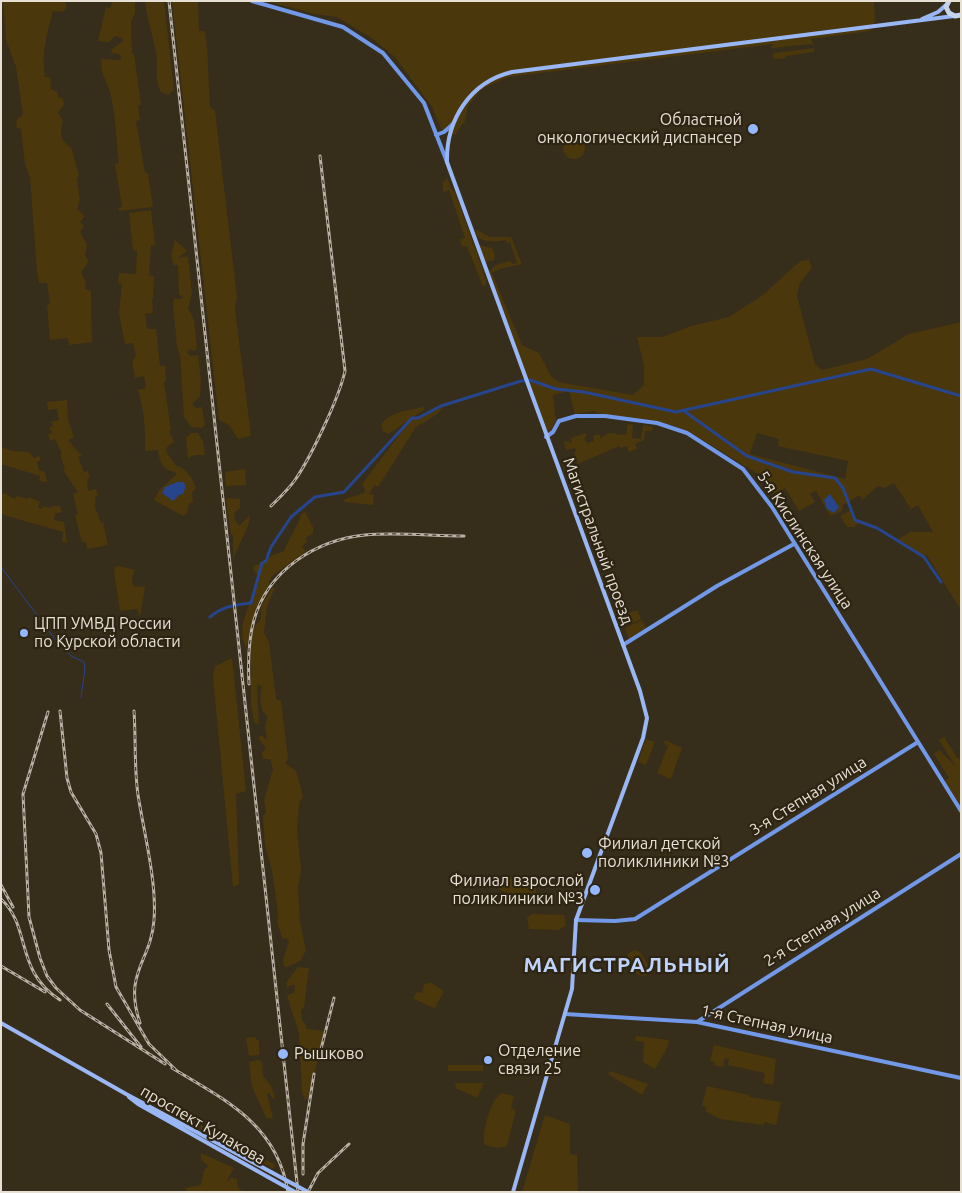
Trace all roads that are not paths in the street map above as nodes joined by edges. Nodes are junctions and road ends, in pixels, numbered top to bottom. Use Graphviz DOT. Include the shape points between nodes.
graph roads {
  1 [pos="252,1"];
  2 [pos="948,2"];
  3 [pos="958,15"];
  4 [pos="920,19"];
  5 [pos="453,124"];
  6 [pos="450,134"];
  7 [pos="436,135"];
  8 [pos="440,143"];
  9 [pos="447,162"];
  10 [pos="546,437"];
  11 [pos="794,544"];
  12 [pos="622,645"];
  13 [pos="918,742"];
  14 [pos="961,811"];
  15 [pos="961,854"];
  16 [pos="576,920"];
  17 [pos="565,1014"];
  18 [pos="698,1022"];
  19 [pos="1,1024"];
  20 [pos="961,1078"];
  21 [pos="126,1094"];
  22 [pos="295,1192"];
  23 [pos="308,1192"];
  24 [pos="513,1192"];
  1 -- 7 [label="street, Магистральный проезд" via="343,27 376,47 391,60 424,103"];
  2 -- 3 [label="highway" via="948,12"];
  2 -- 4 [label="main road" via="938,12"];
  3 -- 4 [label="main road"];
  4 -- 5 [label="main road" via="512,72 489,81 475,91"];
  5 -- 6 [label="main road"];
  5 -- 7 [label="street"];
  6 -- 8 [label="street"];
  6 -- 9 [label="main road"];
  7 -- 8 [label="street, Магистральный проезд"];
  8 -- 9 [label="street, Магистральный проезд"];
  9 -- 10 [label="main road, Магистральный проезд"];
  10 -- 11 [label="street, 5-я Кислинская улица" via="559,421 576,416 657,423 687,433 746,472"];
  10 -- 12 [label="main road, Магистральный проезд"];
  11 -- 12 [label="street" via="717,586"];
  11 -- 13 [label="street, 5-я Кислинская улица"];
  12 -- 16 [label="main road, Магистральный проезд" via="641,694 646,723"];
  13 -- 14 [label="street, 5-я Кислинская улица"];
  13 -- 16 [label="street, 3-я Степная улица" via="635,919"];
  15 -- 18 [label="street, 2-я Степная улица"];
  16 -- 17 [label="main road, Магистральный проезд" via="572,989"];
  17 -- 18 [label="street, 1-я Степная улица"];
  17 -- 24 [label="main road, Магистральный проезд"];
  18 -- 20 [label="street, 1-я Степная улица"];
  19 -- 21 [label="main road, проспект Кулакова"];
  21 -- 22 [label="main road, проспект Кулакова, bridge" via="138,1104"];
  21 -- 23 [label="main road, проспект Кулакова, bridge"];
}
